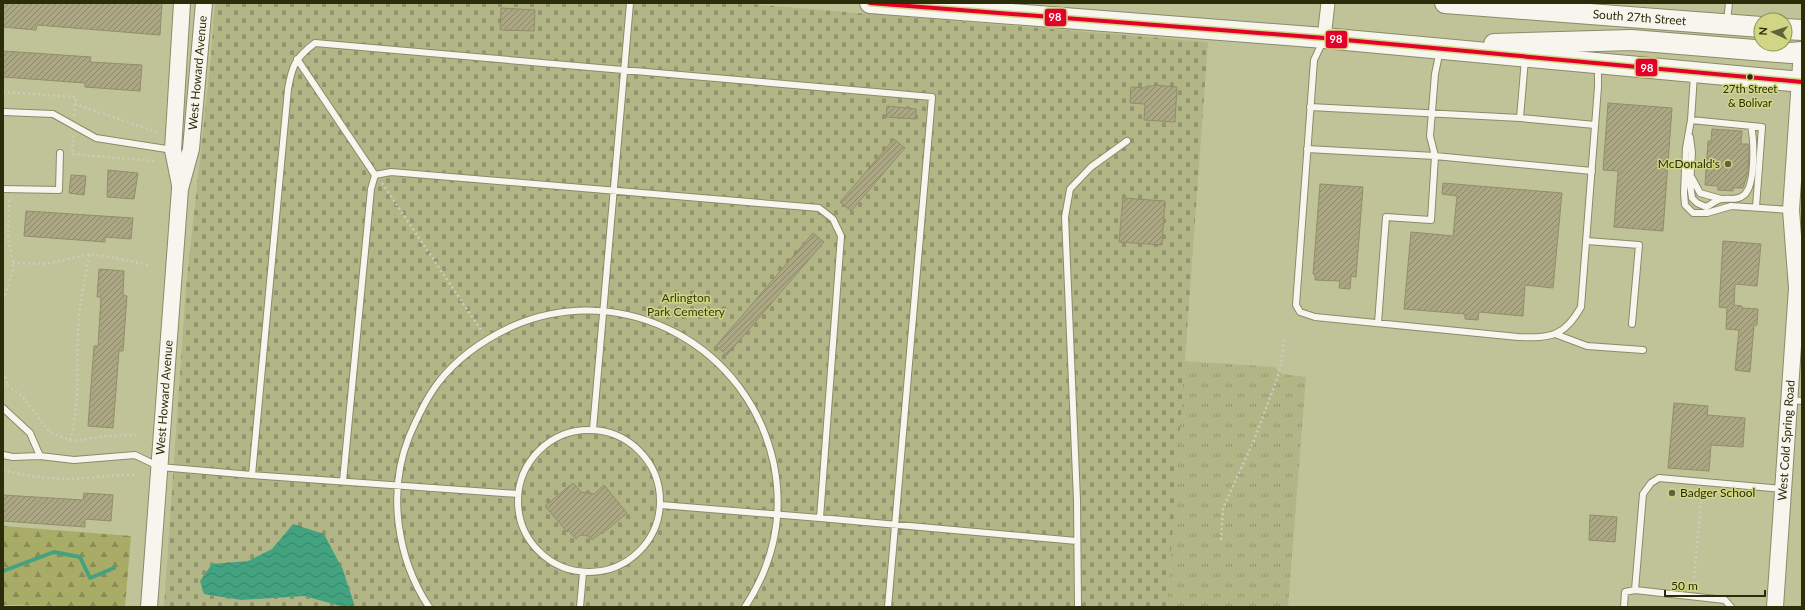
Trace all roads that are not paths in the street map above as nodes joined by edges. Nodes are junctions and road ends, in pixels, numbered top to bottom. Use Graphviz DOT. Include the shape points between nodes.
graph roads {
  1 [pos="182,3"];
  2 [pos="204,3"];
  3 [pos="630,3"];
  4 [pos="870,3"];
  5 [pos="1328,3"];
  6 [pos="1446,3"];
  7 [pos="1729,3"];
  8 [pos="1473,4"];
  9 [pos="928,5"];
  10 [pos="1503,5"];
  11 [pos="1546,7"];
  12 [pos="1727,25"];
  13 [pos="1753,27"];
  14 [pos="1324,38"];
  15 [pos="1440,48"];
  16 [pos="1802,51"];
  17 [pos="1525,58"];
  18 [pos="298,59"];
  19 [pos="1598,64"];
  20 [pos="624,70"];
  21 [pos="1695,72"];
  22 [pos="1801,80"];
  23 [pos="1310,107"];
  24 [pos="3,112"];
  25 [pos="1432,115"];
  26 [pos="1520,118"];
  27 [pos="1691,120"];
  28 [pos="1595,125"];
  29 [pos="1750,126"];
  30 [pos="1689,132"];
  31 [pos="1126,141"];
  32 [pos="1307,149"];
  33 [pos="173,150"];
  34 [pos="60,153"];
  35 [pos="1435,156"];
  36 [pos="1592,171"];
  37 [pos="1691,173"];
  38 [pos="375,175"];
  39 [pos="3,189"];
  40 [pos="180,189"];
  41 [pos="615,191"];
  42 [pos="1721,199"];
  43 [pos="1756,207"];
  44 [pos="1791,210"];
  45 [pos="1587,241"];
  46 [pos="1802,254"];
  47 [pos="1800,282"];
  48 [pos="604,311"];
  49 [pos="1378,323"];
  50 [pos="1632,324"];
  51 [pos="1555,334"];
  52 [pos="1643,350"];
  53 [pos="1796,401"];
  54 [pos="3,408"];
  55 [pos="594,429"];
  56 [pos="3,454"];
  57 [pos="40,456"];
  58 [pos="160,467"];
  59 [pos="252,475"];
  60 [pos="343,481"];
  61 [pos="398,485"];
  62 [pos="1783,490"];
  63 [pos="518,494"];
  64 [pos="661,505"];
  65 [pos="778,515"];
  66 [pos="820,518"];
  67 [pos="895,525"];
  68 [pos="1077,541"];
  69 [pos="583,573"];
  70 [pos="1635,590"];
  71 [pos="149,607"];
  72 [pos="430,607"];
  73 [pos="580,607"];
  74 [pos="745,607"];
  75 [pos="888,607"];
  76 [pos="1078,607"];
  77 [pos="1624,607"];
  78 [pos="1731,607"];
  79 [pos="1775,607"];
  1 -- 33 [label="street, West Howard Avenue"];
  2 -- 40 [label="street, West Howard Avenue" via="191,149"];
  3 -- 20 [label="lane"];
  4 -- 9 [label="main road"];
  5 -- 14 [label="street"];
  6 -- 8 [label="main road, South 27th Street"];
  7 -- 12 [label="lane"];
  8 -- 10 [label="main road, South 27th Street"];
  9 -- 14 [label="main road"];
  10 -- 11 [label="main road, South 27th Street"];
  11 -- 12 [label="main road, South 27th Street"];
  12 -- 13 [label="main road, South 27th Street"];
  14 -- 15 [label="main road" via="1416,48"];
  14 -- 23 [label="lane" via="1314,60"];
  15 -- 16 [label="main road" via="1631,40 1791,53"];
  15 -- 17 [label="main road"];
  15 -- 25 [label="lane"];
  16 -- 22 [label="street, West Cold Spring Road"];
  17 -- 19 [label="main road"];
  17 -- 26 [label="lane"];
  18 -- 20 [label="lane" via="315,43"];
  18 -- 38 [label="lane"];
  18 -- 59 [label="lane" via="292,67 288,89"];
  19 -- 21 [label="main road"];
  19 -- 28 [label="lane"];
  20 -- 41 [label="lane"];
  20 -- 67 [label="lane" via="932,97"];
  21 -- 22 [label="main road"];
  21 -- 27 [label="lane"];
  22 -- 44 [label="street, West Cold Spring Road"];
  23 -- 25 [label="lane"];
  23 -- 32 [label="lane"];
  24 -- 33 [label="lane" via="53,114 96,138"];
  25 -- 26 [label="lane"];
  25 -- 35 [label="lane" via="1430,136"];
  26 -- 28 [label="lane"];
  27 -- 29 [label="lane"];
  27 -- 30 [label="lane"];
  28 -- 36 [label="lane"];
  29 -- 42 [label="lane" via="1753,138 1751,179 1748,188 1744,195 1736,199"];
  29 -- 43 [label="lane" via="1762,127"];
  30 -- 37 [label="lane"];
  30 -- 43 [label="lane" via="1686,148 1685,205 1694,212 1707,213 1731,206"];
  31 -- 68 [label="lane" via="1091,167 1070,189 1064,217"];
  32 -- 35 [label="lane"];
  32 -- 49 [label="lane" via="1296,305 1300,312 1306,315"];
  33 -- 40 [label="street, West Howard Avenue"];
  34 -- 39 [label="lane" via="59,190"];
  35 -- 36 [label="lane"];
  35 -- 49 [label="lane" via="1431,220 1386,217"];
  36 -- 45 [label="lane"];
  37 -- 42 [label="lane" via="1700,193"];
  37 -- 42 [label="lane" via="1692,198 1706,206"];
  38 -- 41 [label="lane" via="391,172"];
  38 -- 60 [label="lane" via="371,189"];
  40 -- 58 [label="street, West Howard Avenue"];
  41 -- 48 [label="lane"];
  41 -- 66 [label="lane" via="819,208 833,219 841,236"];
  43 -- 44 [label="lane"];
  44 -- 47 [label="street, West Cold Spring Road"];
  45 -- 50 [label="lane" via="1639,245"];
  45 -- 51 [label="lane" via="1581,306 1569,326"];
  46 -- 47 [label="street, West Cold Spring Road"];
  47 -- 53 [label="street, West Cold Spring Road"];
  48 -- 55 [label="lane"];
  48 -- 61 [label="lane" via="567,311 530,319 496,334 465,355 439,382 418,413 404,448"];
  48 -- 65 [label="lane" via="641,318 676,332 707,352 734,379 755,410 769,444 777,481"];
  49 -- 51 [label="lane" via="1518,337 1539,338"];
  51 -- 52 [label="lane" via="1587,346"];
  53 -- 62 [label="street, West Cold Spring Road"];
  54 -- 57 [label="lane" via="30,433"];
  55 -- 63 [label="lane" via="572,431 552,440 535,454 524,472"];
  55 -- 64 [label="lane" via="615,434 635,446 650,462 658,483"];
  56 -- 57 [label="lane" via="13,457"];
  57 -- 58 [label="lane" via="74,460 135,455"];
  58 -- 59 [label="lane"];
  58 -- 71 [label="street, West Howard Avenue"];
  59 -- 60 [label="lane"];
  60 -- 61 [label="lane"];
  61 -- 63 [label="lane"];
  61 -- 72 [label="lane" via="398,523 406,560 421,594"];
  62 -- 70 [label="lane" via="1659,478 1651,483 1643,494"];
  62 -- 79 [label="street, West Cold Spring Road"];
  63 -- 69 [label="lane" via="520,518 524,531 534,547 564,569"];
  64 -- 65 [label="lane"];
  64 -- 69 [label="lane" via="657,524 649,541 636,556 620,566 602,572"];
  65 -- 66 [label="lane"];
  65 -- 74 [label="lane" via="770,555 757,590"];
  66 -- 67 [label="lane"];
  67 -- 68 [label="lane"];
  67 -- 75 [label="lane"];
  68 -- 76 [label="lane"];
  69 -- 73 [label="lane"];
  70 -- 77 [label="lane" via="1625,592"];
  70 -- 78 [label="lane" via="1725,600"];
}
